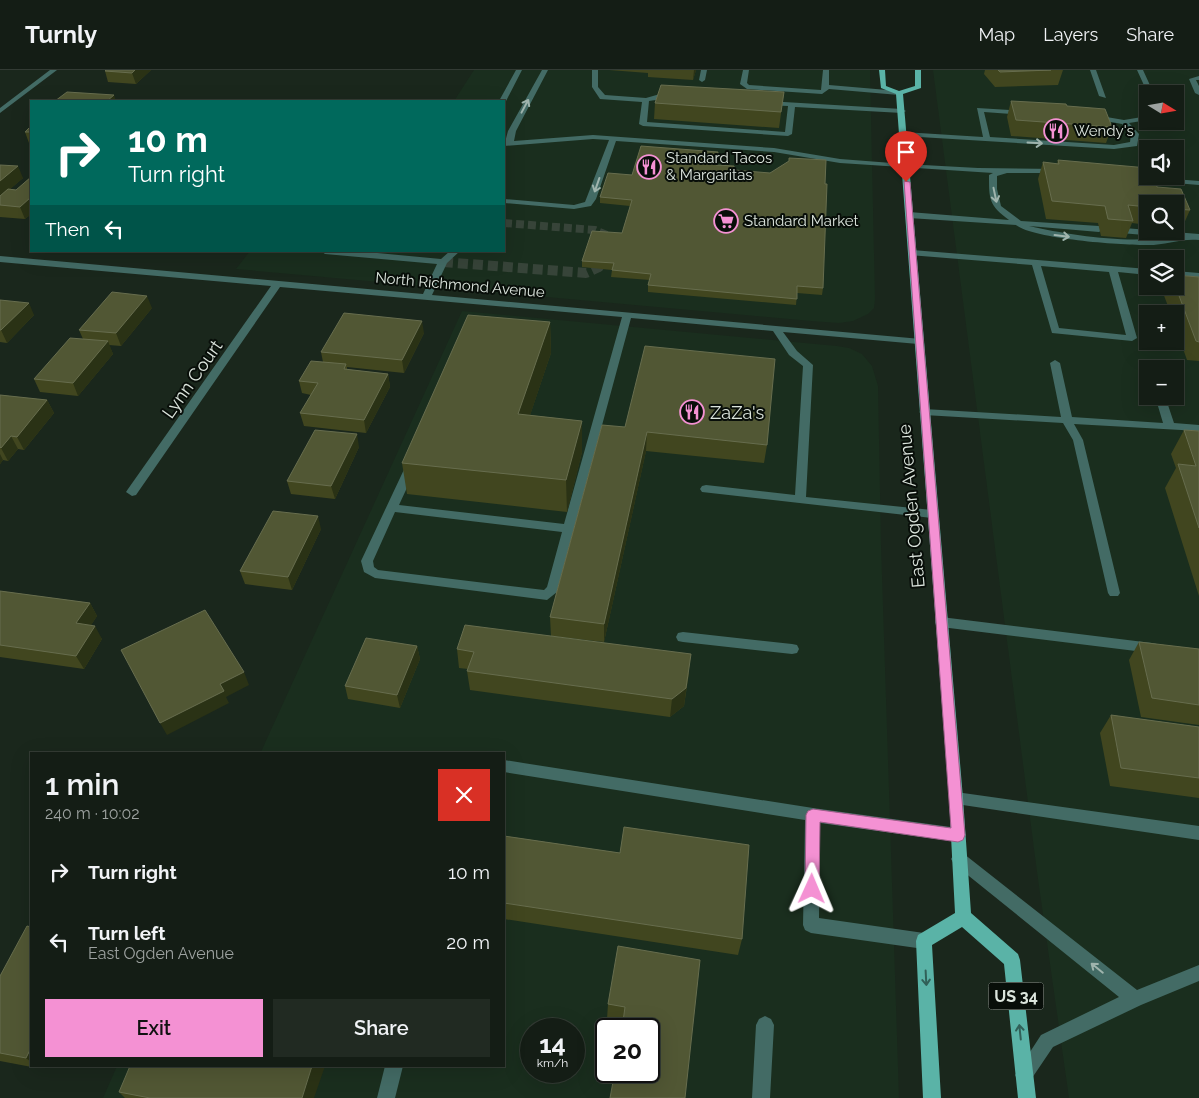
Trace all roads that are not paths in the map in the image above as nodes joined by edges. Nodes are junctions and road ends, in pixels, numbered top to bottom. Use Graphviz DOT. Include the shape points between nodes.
graph roads {
  1 [pos="54,70"];
  2 [pos="519,70"];
  3 [pos="545,70"];
  4 [pos="595,70"];
  5 [pos="704,70"];
  6 [pos="746,70"];
  7 [pos="826,70"];
  8 [pos="882,70"];
  9 [pos="918,70"];
  10 [pos="1093,70"];
  11 [pos="1140,70"];
  12 [pos="1199,78"];
  13 [pos="702,80"];
  14 [pos="1147,85"];
  15 [pos="826,87"];
  16 [pos="900,93"];
  17 [pos="1199,93"];
  18 [pos="759,95"];
  19 [pos="1103,96"];
  20 [pos="679,97"];
  21 [pos="503,100"];
  22 [pos="646,100"];
  23 [pos="792,104"];
  24 [pos="0,111"];
  25 [pos="902,111"];
  26 [pos="1036,113"];
  27 [pos="1084,116"];
  28 [pos="1139,120"];
  29 [pos="1124,122"];
  30 [pos="902,134"];
  31 [pos="613,139"];
  32 [pos="987,140"];
  33 [pos="507,144"];
  34 [pos="905,166"];
  35 [pos="1009,171"];
  36 [pos="1064,172"];
  37 [pos="1130,177"];
  38 [pos="1199,183"];
  39 [pos="505,201"];
  40 [pos="909,215"];
  41 [pos="1016,223"];
  42 [pos="1100,229"];
  43 [pos="1124,231"];
  44 [pos="1188,236"];
  45 [pos="1199,237"];
  46 [pos="336,252"];
  47 [pos="455,252"];
  48 [pos="912,253"];
  49 [pos="0,259"];
  50 [pos="443,262"];
  51 [pos="1036,263"];
  52 [pos="1113,269"];
  53 [pos="1139,271"];
  54 [pos="1184,275"];
  55 [pos="1199,276"];
  56 [pos="277,284"];
  57 [pos="426,297"];
  58 [pos="484,302"];
  59 [pos="478,315"];
  60 [pos="627,315"];
  61 [pos="776,328"];
  62 [pos="918,340"];
  63 [pos="1056,363"];
  64 [pos="1163,405"];
  65 [pos="924,412"];
  66 [pos="1067,421"];
  67 [pos="1170,426"];
  68 [pos="1199,428"];
  69 [pos="415,456"];
  70 [pos="706,489"];
  71 [pos="132,492"];
  72 [pos="800,500"];
  73 [pos="392,508"];
  74 [pos="932,514"];
  75 [pos="569,529"];
  76 [pos="1114,593"];
  77 [pos="941,622"];
  78 [pos="683,636"];
  79 [pos="792,649"];
  80 [pos="1161,649"];
  81 [pos="505,766"];
  82 [pos="956,798"];
  83 [pos="813,815"];
  84 [pos="1199,834"];
  85 [pos="958,835"];
  86 [pos="959,859"];
  87 [pos="963,917"];
  88 [pos="924,941"];
  89 [pos="1199,973"];
  90 [pos="1135,999"];
  91 [pos="765,1025"];
  92 [pos="394,1067"];
  93 [pos="1024,1075"];
  94 [pos="386,1098"];
  95 [pos="761,1098"];
  96 [pos="932,1098"];
  97 [pos="1027,1098"];
  1 -- 24 [label="street"];
  2 -- 21 [label="street"];
  33 -- 3 [label="street, one-way"];
  4 -- 22 [label="street" via="595,87 603,97"];
  5 -- 13 [label="street"];
  6 -- 18 [label="street" via="743,84"];
  7 -- 15 [label="street"];
  8 -- 16 [label="main road" via="883,86"];
  9 -- 16 [label="main road" via="919,87"];
  10 -- 19 [label="street"];
  11 -- 14 [label="street"];
  12 -- 17 [label="street" via="1192,79"];
  15 -- 16 [label="street"];
  15 -- 18 [label="street" via="822,92"];
  16 -- 25 [label="main road, East Ogden Avenue"];
  18 -- 23 [label="street"];
  20 -- 22 [label="street" via="660,96"];
  22 -- 23 [label="street" via="644,124 788,134"];
  23 -- 25 [label="street"];
  25 -- 30 [label="main road, East Ogden Avenue"];
  26 -- 32 [label="street" via="980,110"];
  27 -- 29 [label="street"];
  28 -- 29 [label="street"];
  32 -- 29 [label="street, one-way" via="1114,147 1134,144 1135,134"];
  30 -- 32 [label="street"];
  30 -- 34 [label="main road, East Ogden Avenue"];
  31 -- 33 [label="street" via="579,138"];
  31 -- 34 [label="street" via="774,150 840,161"];
  31 -- 39 [label="street, one-way" via="588,204 574,207"];
  34 -- 35 [label="street"];
  34 -- 40 [label="main road, East Ogden Avenue"];
  35 -- 36 [label="street"];
  35 -- 41 [label="street, one-way" via="993,175 993,189 997,207"];
  37 -- 38 [label="street"];
  40 -- 41 [label="street"];
  40 -- 48 [label="main road, East Ogden Avenue"];
  41 -- 42 [label="street"];
  41 -- 44 [label="street, one-way" via="1056,236 1111,241 1147,243"];
  43 -- 44 [label="street"];
  44 -- 45 [label="street"];
  46 -- 50 [label="street"];
  47 -- 50 [label="street"];
  48 -- 51 [label="street"];
  48 -- 62 [label="main road, East Ogden Avenue"];
  49 -- 56 [label="street, North Richmond Avenue"];
  50 -- 57 [label="street"];
  51 -- 52 [label="street"];
  51 -- 52 [label="street" via="1055,331 1132,338"];
  52 -- 53 [label="street"];
  54 -- 55 [label="street"];
  56 -- 57 [label="street, North Richmond Avenue"];
  56 -- 71 [label="street, Lynn Court"];
  57 -- 58 [label="street, North Richmond Avenue"];
  58 -- 59 [label="street"];
  58 -- 60 [label="street, North Richmond Avenue"];
  60 -- 61 [label="street, North Richmond Avenue"];
  60 -- 75 [label="street"];
  61 -- 62 [label="street, North Richmond Avenue"];
  61 -- 72 [label="street" via="793,352 808,365"];
  62 -- 65 [label="main road, East Ogden Avenue"];
  63 -- 66 [label="street"];
  64 -- 67 [label="street"];
  65 -- 66 [label="street"];
  65 -- 74 [label="main road, East Ogden Avenue"];
  66 -- 67 [label="street"];
  66 -- 76 [label="street" via="1078,440"];
  67 -- 68 [label="street"];
  69 -- 73 [label="street"];
  70 -- 72 [label="street"];
  72 -- 74 [label="street"];
  73 -- 75 [label="street"];
  73 -- 75 [label="street" via="368,561 368,570 375,574 536,594 548,595 553,590"];
  74 -- 77 [label="main road, East Ogden Avenue"];
  77 -- 80 [label="street"];
  77 -- 82 [label="main road, East Ogden Avenue"];
  78 -- 79 [label="street"];
  81 -- 83 [label="street"];
  82 -- 84 [label="street"];
  82 -- 85 [label="main road, East Ogden Avenue"];
  83 -- 85 [label="street"];
  83 -- 88 [label="street" via="811,925"];
  85 -- 86 [label="main road, East Ogden Avenue"];
  86 -- 87 [label="main road, East Ogden Avenue"];
  90 -- 86 [label="street, one-way"];
  87 -- 88 [label="main road"];
  93 -- 87 [label="main road, US 34, one-way" via="1012,960"];
  88 -- 96 [label="main road, one-way"];
  89 -- 90 [label="street"];
  90 -- 93 [label="street" via="1047,1040"];
  91 -- 95 [label="street"];
  92 -- 94 [label="street"];
  93 -- 97 [label="main road, US 34"];
}
